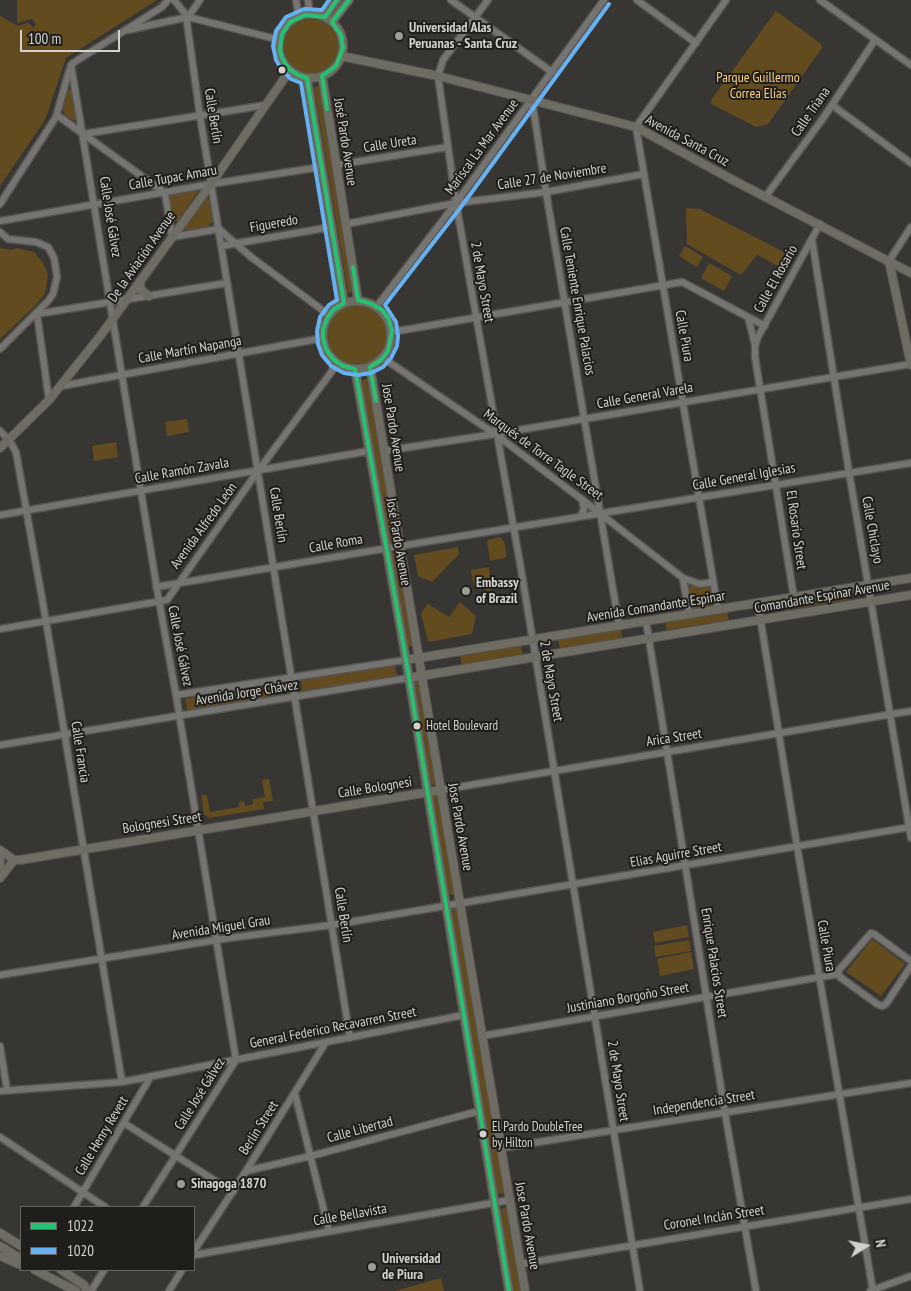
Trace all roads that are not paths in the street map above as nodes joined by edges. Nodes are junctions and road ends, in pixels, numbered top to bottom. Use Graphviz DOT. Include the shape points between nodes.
graph roads {
  1 [pos="168,0"];
  2 [pos="174,0"];
  3 [pos="200,0"];
  4 [pos="296,0"];
  5 [pos="308,0"];
  6 [pos="337,0"];
  7 [pos="349,0"];
  8 [pos="451,0"];
  9 [pos="488,0"];
  10 [pos="604,0"];
  11 [pos="638,0"];
  12 [pos="726,0"];
  13 [pos="820,0"];
  14 [pos="310,14"];
  15 [pos="188,17"];
  16 [pos="299,17"];
  17 [pos="325,17"];
  18 [pos="475,18"];
  19 [pos="332,22"];
  20 [pos="122,31"];
  21 [pos="280,40"];
  22 [pos="875,40"];
  23 [pos="696,43"];
  24 [pos="341,56"];
  25 [pos="72,65"];
  26 [pos="911,65"];
  27 [pos="290,70"];
  28 [pos="552,72"];
  29 [pos="322,76"];
  30 [pos="438,76"];
  31 [pos="307,78"];
  32 [pos="532,100"];
  33 [pos="266,105"];
  34 [pos="832,105"];
  35 [pos="57,115"];
  36 [pos="200,116"];
  37 [pos="636,127"];
  38 [pos="83,134"];
  39 [pos="448,147"];
  40 [pos="911,163"];
  41 [pos="336,166"];
  42 [pos="321,167"];
  43 [pos="644,174"];
  44 [pos="211,184"];
  45 [pos="546,192"];
  46 [pos="164,193"];
  47 [pos="766,196"];
  48 [pos="0,204"];
  49 [pos="456,204"];
  50 [pos="95,205"];
  51 [pos="0,221"];
  52 [pos="346,224"];
  53 [pos="820,224"];
  54 [pos="911,227"];
  55 [pos="331,228"];
  56 [pos="219,229"];
  57 [pos="0,232"];
  58 [pos="172,236"];
  59 [pos="812,240"];
  60 [pos="235,244"];
  61 [pos="221,246"];
  62 [pos="806,251"];
  63 [pos="815,256"];
  64 [pos="888,260"];
  65 [pos="911,273"];
  66 [pos="140,281"];
  67 [pos="227,283"];
  68 [pos="663,285"];
  69 [pos="149,296"];
  70 [pos="127,299"];
  71 [pos="358,300"];
  72 [pos="111,302"];
  73 [pos="564,302"];
  74 [pos="344,303"];
  75 [pos="377,306"];
  76 [pos="37,314"];
  77 [pos="329,315"];
  78 [pos="475,317"];
  79 [pos="748,317"];
  80 [pos="113,319"];
  81 [pos="765,326"];
  82 [pos="392,332"];
  83 [pos="323,338"];
  84 [pos="755,346"];
  85 [pos="0,349"];
  86 [pos="239,355"];
  87 [pos="383,358"];
  88 [pos="338,363"];
  89 [pos="911,365"];
  90 [pos="370,367"];
  91 [pos="355,369"];
  92 [pos="122,374"];
  93 [pos="834,377"];
  94 [pos="61,386"];
  95 [pos="761,389"];
  96 [pos="49,400"];
  97 [pos="683,402"];
  98 [pos="584,419"];
  99 [pos="493,422"];
  100 [pos="485,427"];
  101 [pos="0,431"];
  102 [pos="496,434"];
  103 [pos="8,440"];
  104 [pos="0,448"];
  105 [pos="369,451"];
  106 [pos="384,451"];
  107 [pos="911,463"];
  108 [pos="258,471"];
  109 [pos="849,472"];
  110 [pos="777,485"];
  111 [pos="141,491"];
  112 [pos="699,498"];
  113 [pos="582,499"];
  114 [pos="25,510"];
  115 [pos="600,513"];
  116 [pos="0,515"];
  117 [pos="581,516"];
  118 [pos="613,522"];
  119 [pos="602,526"];
  120 [pos="512,528"];
  121 [pos="400,546"];
  122 [pos="386,548"];
  123 [pos="274,568"];
  124 [pos="683,578"];
  125 [pos="911,578"];
  126 [pos="185,579"];
  127 [pos="713,582"];
  128 [pos="178,584"];
  129 [pos="869,586"];
  130 [pos="156,588"];
  131 [pos="911,595"];
  132 [pos="794,598"];
  133 [pos="159,601"];
  134 [pos="871,602"];
  135 [pos="758,604"];
  136 [pos="718,610"];
  137 [pos="689,614"];
  138 [pos="760,620"];
  139 [pos="46,621"];
  140 [pos="646,621"];
  141 [pos="619,625"];
  142 [pos="0,629"];
  143 [pos="648,639"];
  144 [pos="532,640"];
  145 [pos="418,658"];
  146 [pos="535,658"];
  147 [pos="406,660"];
  148 [pos="421,676"];
  149 [pos="291,678"];
  150 [pos="408,678"];
  151 [pos="176,695"];
  152 [pos="295,698"];
  153 [pos="911,711"];
  154 [pos="891,715"];
  155 [pos="180,716"];
  156 [pos="779,733"];
  157 [pos="64,734"];
  158 [pos="0,745"];
  159 [pos="667,752"];
  160 [pos="554,771"];
  161 [pos="441,790"];
  162 [pos="426,792"];
  163 [pos="313,810"];
  164 [pos="910,827"];
  165 [pos="199,830"];
  166 [pos="911,838"];
  167 [pos="797,846"];
  168 [pos="83,848"];
  169 [pos="0,850"];
  170 [pos="0,859"];
  171 [pos="14,860"];
  172 [pos="685,866"];
  173 [pos="0,877"];
  174 [pos="573,885"];
  175 [pos="460,904"];
  176 [pos="446,906"];
  177 [pos="332,925"];
  178 [pos="217,940"];
  179 [pos="102,960"];
  180 [pos="911,961"];
  181 [pos="911,966"];
  182 [pos="838,974"];
  183 [pos="0,975"];
  184 [pos="819,978"];
  185 [pos="707,997"];
  186 [pos="464,1016"];
  187 [pos="595,1017"];
  188 [pos="482,1036"];
  189 [pos="350,1038"];
  190 [pos="326,1042"];
  191 [pos="0,1046"];
  192 [pos="236,1060"];
  193 [pos="151,1076"];
  194 [pos="122,1082"];
  195 [pos="911,1083"];
  196 [pos="8,1090"];
  197 [pos="0,1091"];
  198 [pos="295,1094"];
  199 [pos="839,1094"];
  200 [pos="479,1111"];
  201 [pos="725,1113"];
  202 [pos="124,1123"];
  203 [pos="614,1131"];
  204 [pos="0,1137"];
  205 [pos="501,1148"];
  206 [pos="175,1156"];
  207 [pos="311,1156"];
  208 [pos="246,1171"];
  209 [pos="83,1192"];
  210 [pos="233,1192"];
  211 [pos="911,1199"];
  212 [pos="510,1200"];
  213 [pos="495,1202"];
  214 [pos="75,1206"];
  215 [pos="104,1206"];
  216 [pos="144,1206"];
  217 [pos="858,1208"];
  218 [pos="744,1226"];
  219 [pos="328,1231"];
  220 [pos="0,1234"];
  221 [pos="633,1244"];
  222 [pos="20,1245"];
  223 [pos="0,1246"];
  224 [pos="195,1249"];
  225 [pos="195,1255"];
  226 [pos="0,1256"];
  227 [pos="20,1257"];
  228 [pos="521,1264"];
  229 [pos="20,1265"];
  230 [pos="37,1271"];
  231 [pos="63,1271"];
  232 [pos="103,1271"];
  233 [pos="181,1271"];
  234 [pos="911,1276"];
  235 [pos="76,1291"];
  236 [pos="87,1291"];
  237 [pos="91,1291"];
  238 [pos="169,1291"];
  239 [pos="509,1291"];
  240 [pos="525,1291"];
  241 [pos="640,1291"];
  242 [pos="756,1291"];
  243 [pos="872,1291"];
  1 -- 20 [label="street"];
  2 -- 15 [label="street"];
  3 -- 15 [label="street"];
  4 -- 16 [label="street"];
  5 -- 14 [label="street"];
  6 -- 17 [label="main road"];
  7 -- 19 [label="main road"];
  8 -- 18 [label="street"];
  9 -- 18 [label="street"];
  10 -- 28 [label="street, Mariscal La Mar Avenue"];
  11 -- 23 [label="street"];
  12 -- 23 [label="street"];
  13 -- 22 [label="street"];
  14 -- 16 [label="main road"];
  14 -- 17 [label="main road"];
  15 -- 20 [label="street"];
  15 -- 21 [label="street"];
  15 -- 36 [label="street, Calle Berlín"];
  16 -- 21 [label="main road" via="285,28"];
  17 -- 19 [label="main road"];
  18 -- 28 [label="street"];
  18 -- 30 [label="street" via="443,60"];
  19 -- 24 [label="main road" via="342,38"];
  20 -- 25 [label="street"];
  21 -- 27 [label="main road" via="282,58"];
  22 -- 26 [label="street"];
  22 -- 34 [label="street, Calle Triana"];
  23 -- 37 [label="street"];
  24 -- 29 [label="main road" via="334,68"];
  24 -- 30 [label="main road, Avenida Santa Cruz"];
  25 -- 35 [label="street"];
  25 -- 38 [label="street, Calle José Gálvez"];
  27 -- 31 [label="main road"];
  27 -- 33 [label="main road, De la Aviación Avenue"];
  28 -- 32 [label="street, Mariscal La Mar Avenue"];
  29 -- 31 [label="main road"];
  29 -- 41 [label="main road, José Pardo Avenue"];
  30 -- 32 [label="main road, Avenida Santa Cruz"];
  30 -- 39 [label="street, 2 de Mayo Street"];
  31 -- 42 [label="main road, José Pardo Avenue"];
  32 -- 37 [label="main road, Avenida Santa Cruz"];
  32 -- 45 [label="street, Calle Teniente Enrique Palacios"];
  32 -- 49 [label="street, Mariscal La Mar Avenue"];
  33 -- 36 [label="street"];
  33 -- 44 [label="main road, De la Aviación Avenue"];
  34 -- 40 [label="street"];
  34 -- 47 [label="street, Calle Triana"];
  35 -- 38 [label="street"];
  35 -- 48 [label="street"];
  36 -- 38 [label="street"];
  36 -- 44 [label="street, Calle Berlín"];
  37 -- 43 [label="street, Calle Piura"];
  37 -- 47 [label="main road, Avenida Santa Cruz"];
  38 -- 46 [label="street"];
  38 -- 50 [label="street, Calle José Gálvez"];
  39 -- 41 [label="street, Calle Ureta"];
  39 -- 49 [label="street, 2 de Mayo Street"];
  41 -- 52 [label="main road, José Pardo Avenue"];
  42 -- 44 [label="street, Calle Tupac Amaru"];
  42 -- 55 [label="main road, José Pardo Avenue"];
  43 -- 45 [label="street, Calle 27 de Noviembre"];
  43 -- 68 [label="street, Calle Piura"];
  44 -- 46 [label="street, Calle Tupac Amaru"];
  44 -- 56 [label="street, Calle Berlín"];
  44 -- 58 [label="main road, De la Aviación Avenue"];
  45 -- 49 [label="street, Calle 27 de Noviembre"];
  45 -- 73 [label="street, Calle Teniente Enrique Palacios"];
  46 -- 50 [label="street, Calle Tupac Amaru"];
  46 -- 58 [label="street"];
  47 -- 53 [label="main road, Avenida Santa Cruz"];
  49 -- 52 [label="street, Calle 27 de Noviembre"];
  49 -- 75 [label="street, Mariscal La Mar Avenue"];
  49 -- 78 [label="street, 2 de Mayo Street"];
  50 -- 51 [label="street, Calle Tupac Amaru"];
  50 -- 72 [label="street, Calle José Gálvez"];
  52 -- 71 [label="main road, José Pardo Avenue"];
  53 -- 59 [label="street, Calle El Rosario"];
  53 -- 64 [label="main road, Avenida Santa Cruz"];
  54 -- 64 [label="street"];
  55 -- 60 [label="street, Figueredo"];
  55 -- 74 [label="main road, José Pardo Avenue"];
  56 -- 58 [label="street"];
  56 -- 60 [label="street"];
  56 -- 61 [label="street, Calle Berlín"];
  57 -- 76 [label="street" via="8,239 42,244 52,252 56,286"];
  58 -- 66 [label="main road, De la Aviación Avenue"];
  59 -- 62 [label="street, Calle El Rosario"];
  59 -- 63 [label="street, Calle Chiclayo"];
  60 -- 61 [label="street, Figueredo"];
  60 -- 77 [label="street"];
  61 -- 67 [label="street, Calle Berlín"];
  62 -- 63 [label="street"];
  62 -- 81 [label="street, Calle El Rosario"];
  63 -- 93 [label="street, Calle Chiclayo"];
  64 -- 65 [label="main road, Avenida Santa Cruz"];
  64 -- 89 [label="main road"];
  66 -- 69 [label="main road" via="140,290"];
  66 -- 70 [label="main road, De la Aviación Avenue"];
  67 -- 69 [label="street"];
  67 -- 86 [label="street, Calle Berlín"];
  68 -- 73 [label="street"];
  68 -- 79 [label="street" via="684,282"];
  68 -- 97 [label="street, Calle Piura"];
  69 -- 70 [label="street"];
  70 -- 72 [label="street"];
  70 -- 80 [label="main road, De la Aviación Avenue"];
  71 -- 74 [label="main road"];
  71 -- 75 [label="main road"];
  72 -- 76 [label="street"];
  72 -- 80 [label="street, Calle José Gálvez"];
  73 -- 78 [label="street"];
  73 -- 98 [label="street, Calle Teniente Enrique Palacios"];
  74 -- 77 [label="main road"];
  75 -- 82 [label="main road" via="388,318"];
  76 -- 85 [label="street"];
  76 -- 96 [label="street"];
  77 -- 83 [label="main road"];
  78 -- 82 [label="street"];
  78 -- 99 [label="street, 2 de Mayo Street"];
  79 -- 81 [label="street"];
  79 -- 84 [label="street, El Rosario Street"];
  80 -- 92 [label="street, Calle José Gálvez"];
  80 -- 94 [label="main road, De la Aviación Avenue"];
  81 -- 84 [label="street, Calle El Rosario"];
  82 -- 87 [label="main road" via="391,344"];
  83 -- 86 [label="street, Calle Martín Napanga"];
  83 -- 88 [label="main road" via="327,352"];
  84 -- 95 [label="street, El Rosario Street"];
  86 -- 92 [label="street, Calle Martín Napanga"];
  86 -- 108 [label="street, Calle Berlín"];
  87 -- 90 [label="main road"];
  87 -- 100 [label="street, Marqués de Torre Tagle Street"];
  88 -- 91 [label="main road"];
  88 -- 108 [label="street, Avenida Alfredo León"];
  89 -- 93 [label="street, Calle General Varela"];
  90 -- 91 [label="main road"];
  90 -- 106 [label="main road, Jose Pardo Avenue"];
  91 -- 105 [label="main road, José Pardo Avenue"];
  92 -- 94 [label="street, Calle Martín Napanga"];
  92 -- 111 [label="street, Calle José Gálvez"];
  93 -- 95 [label="street, Calle General Varela"];
  93 -- 109 [label="street, Calle Chiclayo"];
  94 -- 96 [label="main road, De la Aviación Avenue"];
  95 -- 97 [label="street, Calle General Varela"];
  95 -- 110 [label="street, El Rosario Street"];
  96 -- 103 [label="main road, De la Aviación Avenue"];
  97 -- 98 [label="street, Calle General Varela"];
  97 -- 112 [label="street, Calle Piura"];
  98 -- 102 [label="street, Calle General Varela"];
  98 -- 115 [label="street, Calle Teniente Enrique Palacios"];
  99 -- 100 [label="street" via="491,427"];
  99 -- 102 [label="street, 2 de Mayo Street"];
  100 -- 102 [label="street, Marqués de Torre Tagle Street"];
  101 -- 103 [label="street, Calle Francia"];
  102 -- 106 [label="street, Calle General Varela"];
  102 -- 113 [label="street, Marqués de Torre Tagle Street"];
  102 -- 120 [label="street, 2 de Mayo Street"];
  103 -- 104 [label="main road, De la Aviación Avenue"];
  103 -- 114 [label="street, Calle Francia" via="16,452"];
  105 -- 108 [label="street, Calle Ramón Zavala"];
  105 -- 122 [label="main road, José Pardo Avenue"];
  106 -- 121 [label="main road, Jose Pardo Avenue"];
  107 -- 109 [label="street, Calle General Iglesias"];
  108 -- 111 [label="street, Calle Ramón Zavala"];
  108 -- 123 [label="street, Calle Berlín"];
  108 -- 126 [label="street, Avenida Alfredo León"];
  109 -- 110 [label="street, Calle General Iglesias"];
  109 -- 129 [label="street, Calle Chiclayo"];
  110 -- 112 [label="street, Calle General Iglesias"];
  110 -- 132 [label="street, El Rosario Street"];
  111 -- 114 [label="street, Calle Ramón Zavala"];
  111 -- 130 [label="street, Calle José Gálvez"];
  112 -- 115 [label="street, Calle General Iglesias"];
  112 -- 127 [label="street, Calle Piura"];
  113 -- 115 [label="street, Marqués de Torre Tagle Street"];
  113 -- 117 [label="street" via="584,509"];
  114 -- 116 [label="street, Calle Ramón Zavala"];
  114 -- 139 [label="street, Calle Francia"];
  115 -- 117 [label="street, Calle General Iglesias"];
  115 -- 118 [label="street, Marqués de Torre Tagle Street"];
  115 -- 119 [label="street, Calle Teniente Enrique Palacios"];
  117 -- 120 [label="street, Calle General Iglesias"];
  118 -- 119 [label="street"];
  118 -- 124 [label="street, Marqués de Torre Tagle Street"];
  119 -- 141 [label="street, Calle Teniente Enrique Palacios"];
  120 -- 121 [label="street, Calle General Iglesias"];
  120 -- 144 [label="street, 2 de Mayo Street"];
  121 -- 122 [label="street, Calle Roma"];
  121 -- 145 [label="main road, Jose Pardo Avenue"];
  122 -- 123 [label="street, Calle Roma"];
  122 -- 147 [label="main road, José Pardo Avenue"];
  123 -- 126 [label="street, Calle Roma"];
  123 -- 149 [label="street, Calle Berlín"];
  124 -- 127 [label="street, Marqués de Torre Tagle Street" via="700,584"];
  124 -- 137 [label="street"];
  125 -- 129 [label="main road, Avenida Comandante Espinar"];
  126 -- 128 [label="street, Calle Roma"];
  127 -- 136 [label="street, Calle Piura"];
  128 -- 130 [label="street, Calle Roma"];
  128 -- 133 [label="street, Avenida Alfredo León" via="167,600"];
  129 -- 132 [label="main road, Avenida Comandante Espinar"];
  129 -- 134 [label="street, Calle Chiclayo"];
  130 -- 133 [label="street, Calle José Gálvez"];
  131 -- 134 [label="main road, Comandante Espinar Avenue"];
  132 -- 135 [label="main road, Avenida Comandante Espinar"];
  133 -- 139 [label="street"];
  133 -- 151 [label="street, Calle José Gálvez"];
  134 -- 138 [label="main road, Comandante Espinar Avenue"];
  134 -- 154 [label="street, Calle Chiclayo"];
  135 -- 136 [label="main road, Avenida Comandante Espinar"];
  135 -- 138 [label="street, Calle Piura"];
  136 -- 137 [label="main road, Avenida Comandante Espinar"];
  137 -- 140 [label="main road, Avenida Comandante Espinar"];
  138 -- 143 [label="main road, Comandante Espinar Avenue"];
  138 -- 156 [label="street, Calle Piura"];
  139 -- 142 [label="street"];
  139 -- 157 [label="street, Calle Francia"];
  140 -- 141 [label="main road, Avenida Comandante Espinar"];
  140 -- 143 [label="street"];
  141 -- 144 [label="main road, Avenida Comandante Espinar"];
  143 -- 146 [label="main road"];
  143 -- 159 [label="street, Enrique Palacios Street"];
  144 -- 145 [label="main road, Avenida Comandante Espinar"];
  144 -- 146 [label="street, 2 de Mayo Street"];
  145 -- 147 [label="main road, Avenida Comandante Espinar"];
  145 -- 148 [label="main road, Jose Pardo Avenue"];
  146 -- 148 [label="main road"];
  146 -- 160 [label="street, 2 de Mayo Street"];
  147 -- 149 [label="street, Avenida Jorge Chávez"];
  147 -- 150 [label="main road, Jose Pardo Avenue"];
  148 -- 150 [label="main road"];
  148 -- 161 [label="main road, Jose Pardo Avenue"];
  149 -- 151 [label="street, Avenida Jorge Chávez"];
  149 -- 152 [label="street, Calle Berlín"];
  150 -- 152 [label="street, Avenida Jorge Chávez"];
  150 -- 162 [label="main road, Jose Pardo Avenue"];
  151 -- 155 [label="street, Calle José Gálvez"];
  152 -- 155 [label="street, Avenida Jorge Chávez"];
  152 -- 163 [label="street, Calle Berlín"];
  153 -- 154 [label="street, Arica Street"];
  154 -- 156 [label="street, Arica Street"];
  154 -- 164 [label="street, Calle Chiclayo"];
  155 -- 157 [label="street, Avenida Jorge Chávez"];
  155 -- 165 [label="street, Calle José Gálvez"];
  156 -- 159 [label="street, Arica Street"];
  156 -- 167 [label="street, Calle Piura"];
  157 -- 158 [label="street, Avenida Jorge Chávez"];
  157 -- 168 [label="street, Calle Francia"];
  159 -- 160 [label="street, Arica Street"];
  159 -- 172 [label="street, Enrique Palacios Street"];
  160 -- 161 [label="street, Arica Street"];
  160 -- 174 [label="street, 2 de Mayo Street"];
  161 -- 162 [label="main road, Calle Bolognesi"];
  161 -- 175 [label="main road, Jose Pardo Avenue"];
  162 -- 163 [label="main road, Calle Bolognesi"];
  162 -- 176 [label="main road, Jose Pardo Avenue"];
  163 -- 165 [label="main road, Bolognesi Street"];
  163 -- 177 [label="street, Calle Berlín"];
  164 -- 166 [label="street, Calle Chiclayo"];
  164 -- 167 [label="street, Elias Aguirre Street"];
  165 -- 168 [label="main road, Bolognesi Street"];
  165 -- 178 [label="street, Calle José Gálvez"];
  167 -- 172 [label="street, Elias Aguirre Street"];
  167 -- 184 [label="street, Calle Piura"];
  168 -- 171 [label="main road, Bolognesi Street"];
  168 -- 179 [label="street, Calle Francia"];
  169 -- 171 [label="main road"];
  170 -- 173 [label="main road"];
  171 -- 173 [label="main road"];
  172 -- 174 [label="street, Elias Aguirre Street"];
  172 -- 185 [label="street, Enrique Palacios Street"];
  174 -- 175 [label="street, Elias Aguirre Street"];
  174 -- 187 [label="street, 2 de Mayo Street"];
  175 -- 176 [label="street, Elias Aguirre Street"];
  175 -- 188 [label="main road, Jose Pardo Avenue"];
  176 -- 177 [label="street, Avenida Miguel Grau"];
  176 -- 186 [label="main road, Jose Pardo Avenue"];
  177 -- 178 [label="street, Avenida Miguel Grau"];
  177 -- 189 [label="street, Calle Berlín"];
  178 -- 179 [label="street, Avenida Miguel Grau"];
  178 -- 192 [label="street, Calle José Gálvez"];
  179 -- 183 [label="street, Avenida Miguel Grau"];
  179 -- 194 [label="street, Calle Francia"];
  180 -- 182 [label="street" via="870,933"];
  181 -- 182 [label="street" via="882,1006"];
  182 -- 184 [label="street, Justiniano Borgoño Street"];
  184 -- 185 [label="street, Justiniano Borgoño Street"];
  184 -- 199 [label="street, Calle Piura"];
  185 -- 187 [label="street, Justiniano Borgoño Street"];
  185 -- 201 [label="street, Enrique Palacios Street"];
  186 -- 189 [label="street, General Federico Recavarren Street"];
  186 -- 200 [label="main road, Jose Pardo Avenue"];
  187 -- 188 [label="street, Justiniano Borgoño Street"];
  187 -- 203 [label="street, 2 de Mayo Street"];
  188 -- 205 [label="main road, Jose Pardo Avenue"];
  189 -- 190 [label="street, General Federico Recavarren Street"];
  190 -- 192 [label="street, General Federico Recavarren Street"];
  190 -- 198 [label="street, Berlin Street"];
  191 -- 196 [label="street"];
  192 -- 193 [label="street, General Federico Recavarren Street"];
  192 -- 206 [label="street, Calle José Gálvez"];
  193 -- 194 [label="street, General Federico Recavarren Street"];
  193 -- 202 [label="street, Calle Henry Revett"];
  194 -- 196 [label="street, General Federico Recavarren Street"];
  195 -- 199 [label="street, Independencia Street"];
  196 -- 197 [label="street, General Federico Recavarren Street"];
  198 -- 207 [label="street"];
  198 -- 208 [label="street, Berlin Street"];
  199 -- 201 [label="street, Independencia Street"];
  199 -- 217 [label="street, Calle Piura"];
  200 -- 207 [label="street, Calle Libertad"];
  200 -- 213 [label="main road, Jose Pardo Avenue"];
  201 -- 203 [label="street, Independencia Street"];
  201 -- 218 [label="street, Enrique Palacios Street"];
  202 -- 206 [label="street"];
  202 -- 209 [label="street, Calle Henry Revett"];
  203 -- 205 [label="street, Independencia Street"];
  203 -- 221 [label="street, 2 de Mayo Street"];
  204 -- 209 [label="street"];
  205 -- 212 [label="main road, Jose Pardo Avenue"];
  206 -- 210 [label="street"];
  206 -- 216 [label="street, Calle José Gálvez"];
  207 -- 208 [label="street, Calle Libertad"];
  207 -- 219 [label="street"];
  208 -- 210 [label="street, Berlin Street"];
  209 -- 214 [label="street, Calle Henry Revett"];
  209 -- 215 [label="street"];
  210 -- 224 [label="street, Berlin Street"];
  211 -- 217 [label="street, Coronel Inclán Street"];
  212 -- 213 [label="street, Calle Bellavista"];
  212 -- 228 [label="main road, Jose Pardo Avenue"];
  213 -- 219 [label="street, Calle Bellavista"];
  213 -- 239 [label="main road, Jose Pardo Avenue"];
  217 -- 218 [label="street, Coronel Inclán Street"];
  217 -- 243 [label="street, Calle Piura"];
  218 -- 221 [label="street, Coronel Inclán Street"];
  218 -- 242 [label="street, Enrique Palacios Street"];
  219 -- 225 [label="street, Calle Bellavista"];
  220 -- 222 [label="main road"];
  221 -- 228 [label="street, Coronel Inclán Street"];
  221 -- 241 [label="street, 2 de Mayo Street"];
  223 -- 227 [label="main road"];
  226 -- 229 [label="main road"];
  228 -- 240 [label="main road, Jose Pardo Avenue"];
  230 -- 235 [label="main road"];
  231 -- 236 [label="main road" via="84,1285"];
  232 -- 237 [label="street"];
  233 -- 238 [label="street"];
  234 -- 243 [label="street"];
}
